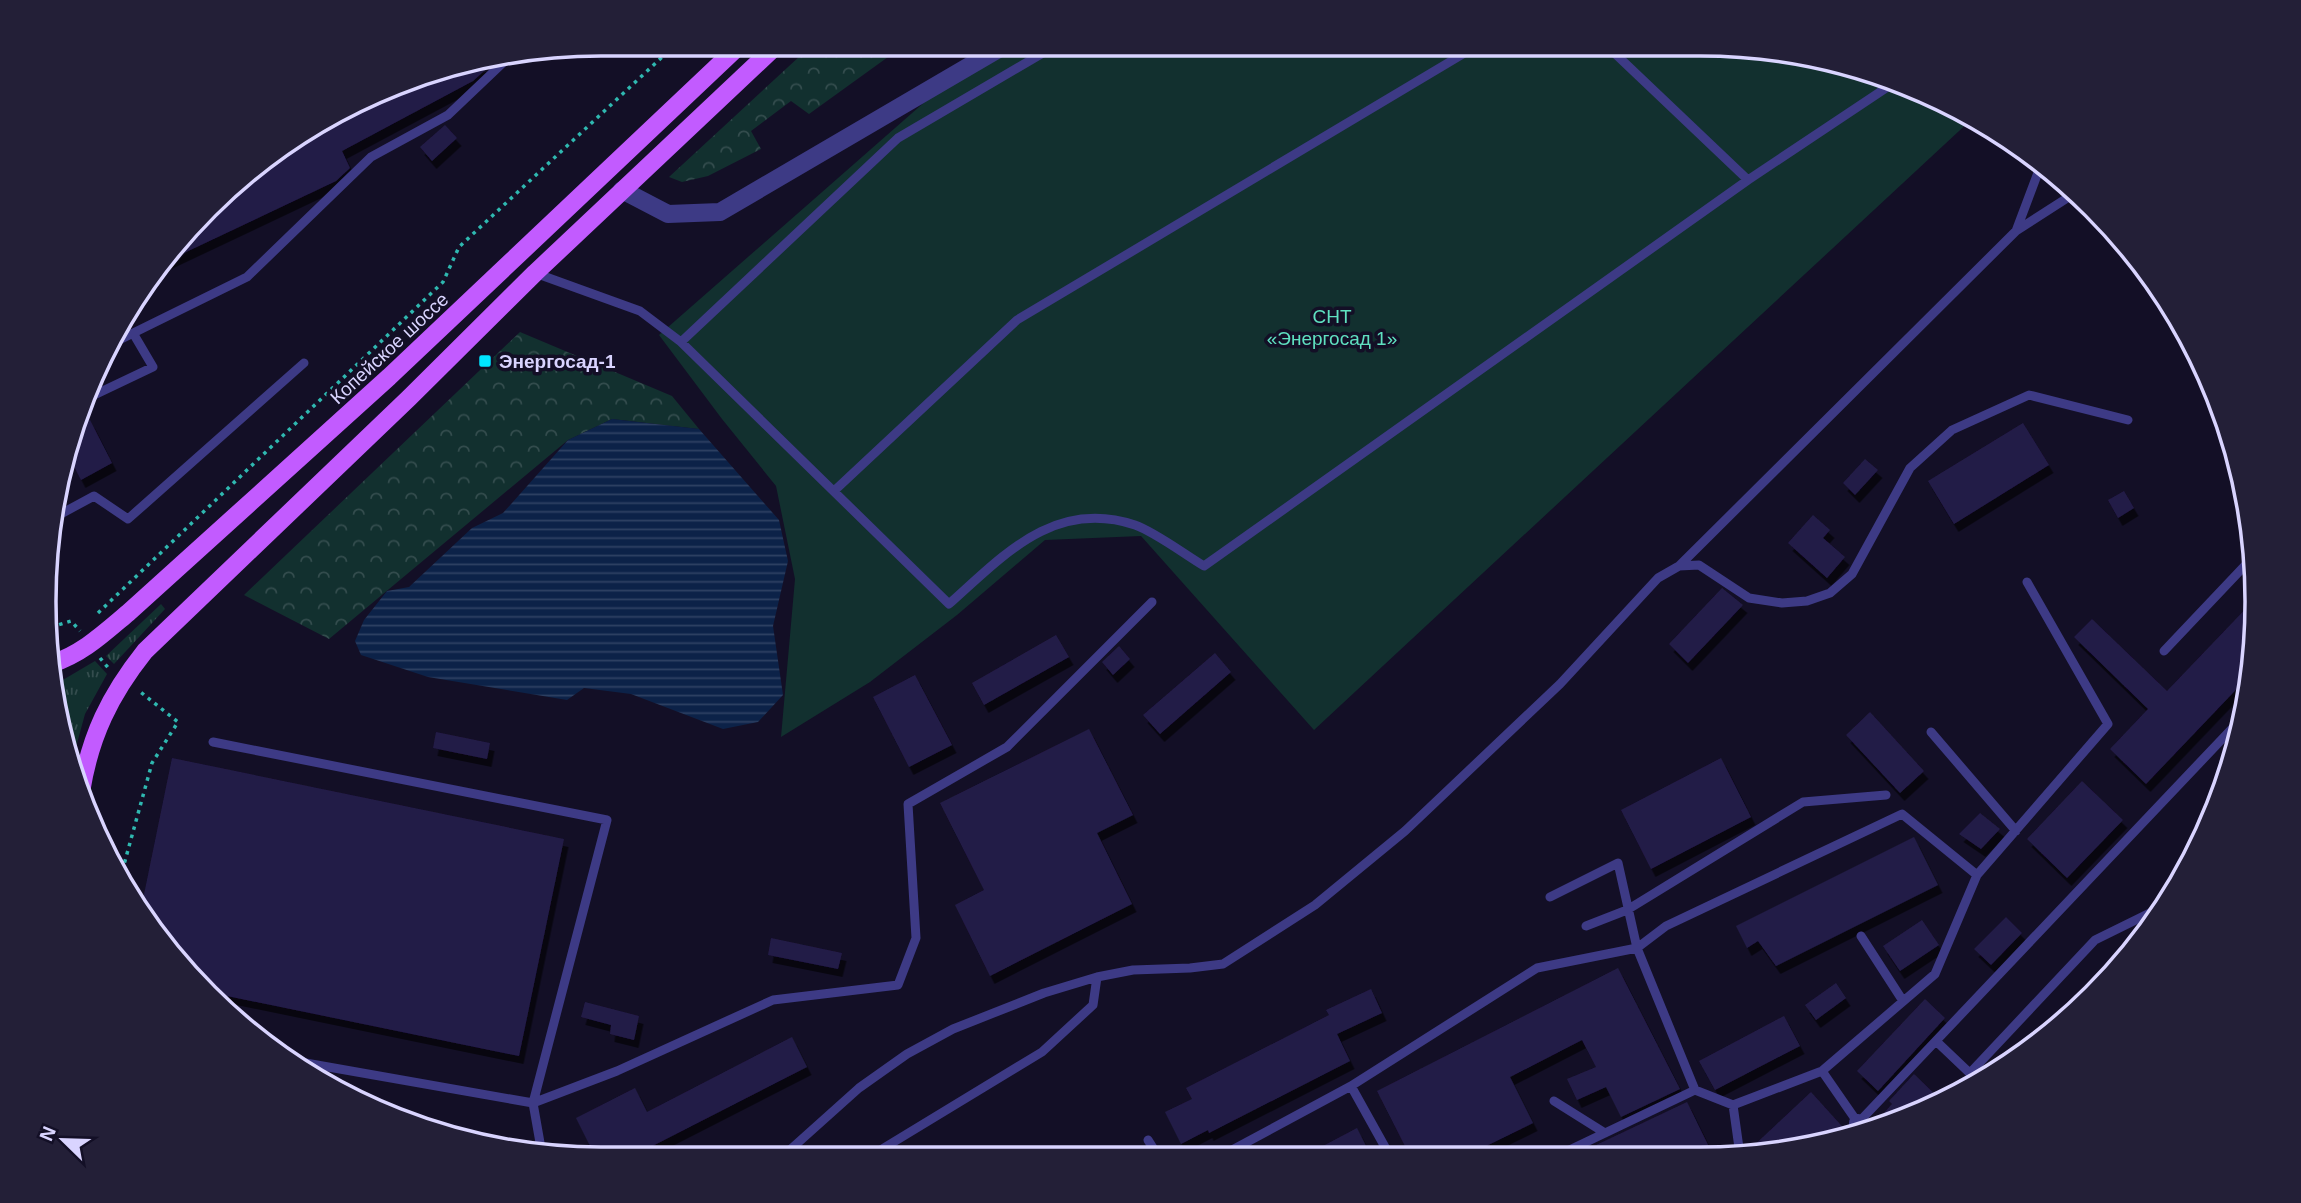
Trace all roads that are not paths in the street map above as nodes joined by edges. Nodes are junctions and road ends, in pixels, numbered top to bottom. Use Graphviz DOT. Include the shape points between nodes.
graph roads {
  1 [pos="728,56"];
  2 [pos="765,56"];
  3 [pos="986,56"];
  4 [pos="1038,56"];
  5 [pos="1460,56"];
  6 [pos="1618,56"];
  7 [pos="500,65"];
  8 [pos="1885,89"];
  9 [pos="2038,173"];
  10 [pos="1748,180"];
  11 [pos="622,190"];
  12 [pos="2067,198"];
  13 [pos="2015,231"];
  14 [pos="535,273"];
  15 [pos="134,333"];
  16 [pos="124,338"];
  17 [pos="681,342"];
  18 [pos="304,363"];
  19 [pos="98,393"];
  20 [pos="2128,420"];
  21 [pos="834,491"];
  22 [pos="64,512"];
  23 [pos="1679,566"];
  24 [pos="2244,566"];
  25 [pos="2027,582"];
  26 [pos="1152,602"];
  27 [pos="2164,651"];
  28 [pos="60,662"];
  29 [pos="1931,732"];
  30 [pos="2229,733"];
  31 [pos="213,742"];
  32 [pos="85,776"];
  33 [pos="1886,795"];
  34 [pos="2015,831"];
  35 [pos="1977,875"];
  36 [pos="1550,897"];
  37 [pos="1627,910"];
  38 [pos="2146,915"];
  39 [pos="1586,926"];
  40 [pos="1861,936"];
  41 [pos="1637,948"];
  42 [pos="1097,977"];
  43 [pos="1903,1001"];
  44 [pos="1936,1041"];
  45 [pos="313,1064"];
  46 [pos="1980,1069"];
  47 [pos="1822,1071"];
  48 [pos="1972,1074"];
  49 [pos="1351,1086"];
  50 [pos="1695,1090"];
  51 [pos="1554,1101"];
  52 [pos="533,1103"];
  53 [pos="1733,1105"];
  54 [pos="1867,1120"];
  55 [pos="1859,1123"];
  56 [pos="1605,1133"];
  57 [pos="1148,1140"];
  58 [pos="540,1143"];
  59 [pos="1739,1146"];
  60 [pos="793,1147"];
  61 [pos="885,1147"];
  62 [pos="1152,1147"];
  63 [pos="1238,1147"];
  64 [pos="1385,1147"];
  65 [pos="1576,1147"];
  1 -- 28 [label="main road, Копейское шоссе" via="390,377 128,614 90,645"];
  2 -- 11 [label="main road"];
  3 -- 11 [label="street" via="720,212 668,214"];
  4 -- 17 [label="lane" via="898,138"];
  5 -- 21 [label="lane" via="1017,320"];
  6 -- 10 [label="lane"];
  7 -- 15 [label="lane" via="448,115 371,157 247,277"];
  8 -- 10 [label="lane"];
  9 -- 13 [label="lane"];
  10 -- 21 [label="lane" via="1204,566 1136,525 1074,519 1015,545 949,604"];
  11 -- 14 [label="main road"];
  12 -- 13 [label="lane"];
  13 -- 23 [label="lane"];
  14 -- 17 [label="lane" via="640,311"];
  14 -- 32 [label="main road" via="145,650 104,711"];
  15 -- 16 [label="lane"];
  15 -- 19 [label="lane" via="153,367"];
  17 -- 21 [label="lane"];
  18 -- 22 [label="lane" via="128,519 93,496"];
  20 -- 23 [label="lane" via="2029,395 1952,430 1910,468 1852,574 1830,593 1807,601 1749,598 1699,565"];
  23 -- 42 [label="lane" via="1658,578 1560,684 1405,831 1315,905 1223,964"];
  24 -- 27 [label="lane"];
  25 -- 34 [label="lane" via="2108,724"];
  26 -- 52 [label="lane" via="1007,747 908,804 916,937 898,985 773,1000 617,1071"];
  29 -- 34 [label="lane"];
  30 -- 44 [label="lane"];
  31 -- 52 [label="lane" via="607,820"];
  33 -- 37 [label="lane" via="1803,802"];
  34 -- 35 [label="lane"];
  35 -- 41 [label="lane" via="1902,814 1666,926"];
  35 -- 43 [label="lane" via="1935,974"];
  36 -- 37 [label="lane" via="1618,863"];
  37 -- 39 [label="lane"];
  37 -- 41 [label="lane"];
  38 -- 46 [label="lane" via="2095,940"];
  40 -- 43 [label="lane"];
  41 -- 49 [label="lane" via="1537,968"];
  41 -- 50 [label="lane"];
  42 -- 60 [label="lane" via="953,1029 907,1054 859,1088"];
  42 -- 61 [label="lane" via="1093,1005 1042,1052"];
  43 -- 47 [label="lane"];
  44 -- 48 [label="lane"];
  44 -- 54 [label="lane"];
  45 -- 52 [label="lane"];
  47 -- 53 [label="lane"];
  47 -- 55 [label="lane"];
  49 -- 63 [label="lane"];
  49 -- 64 [label="lane"];
  50 -- 53 [label="lane"];
  50 -- 56 [label="lane"];
  51 -- 56 [label="lane"];
  52 -- 58 [label="lane"];
  53 -- 59 [label="lane"];
  56 -- 65 [label="lane"];
  57 -- 62 [label="lane"];
}
